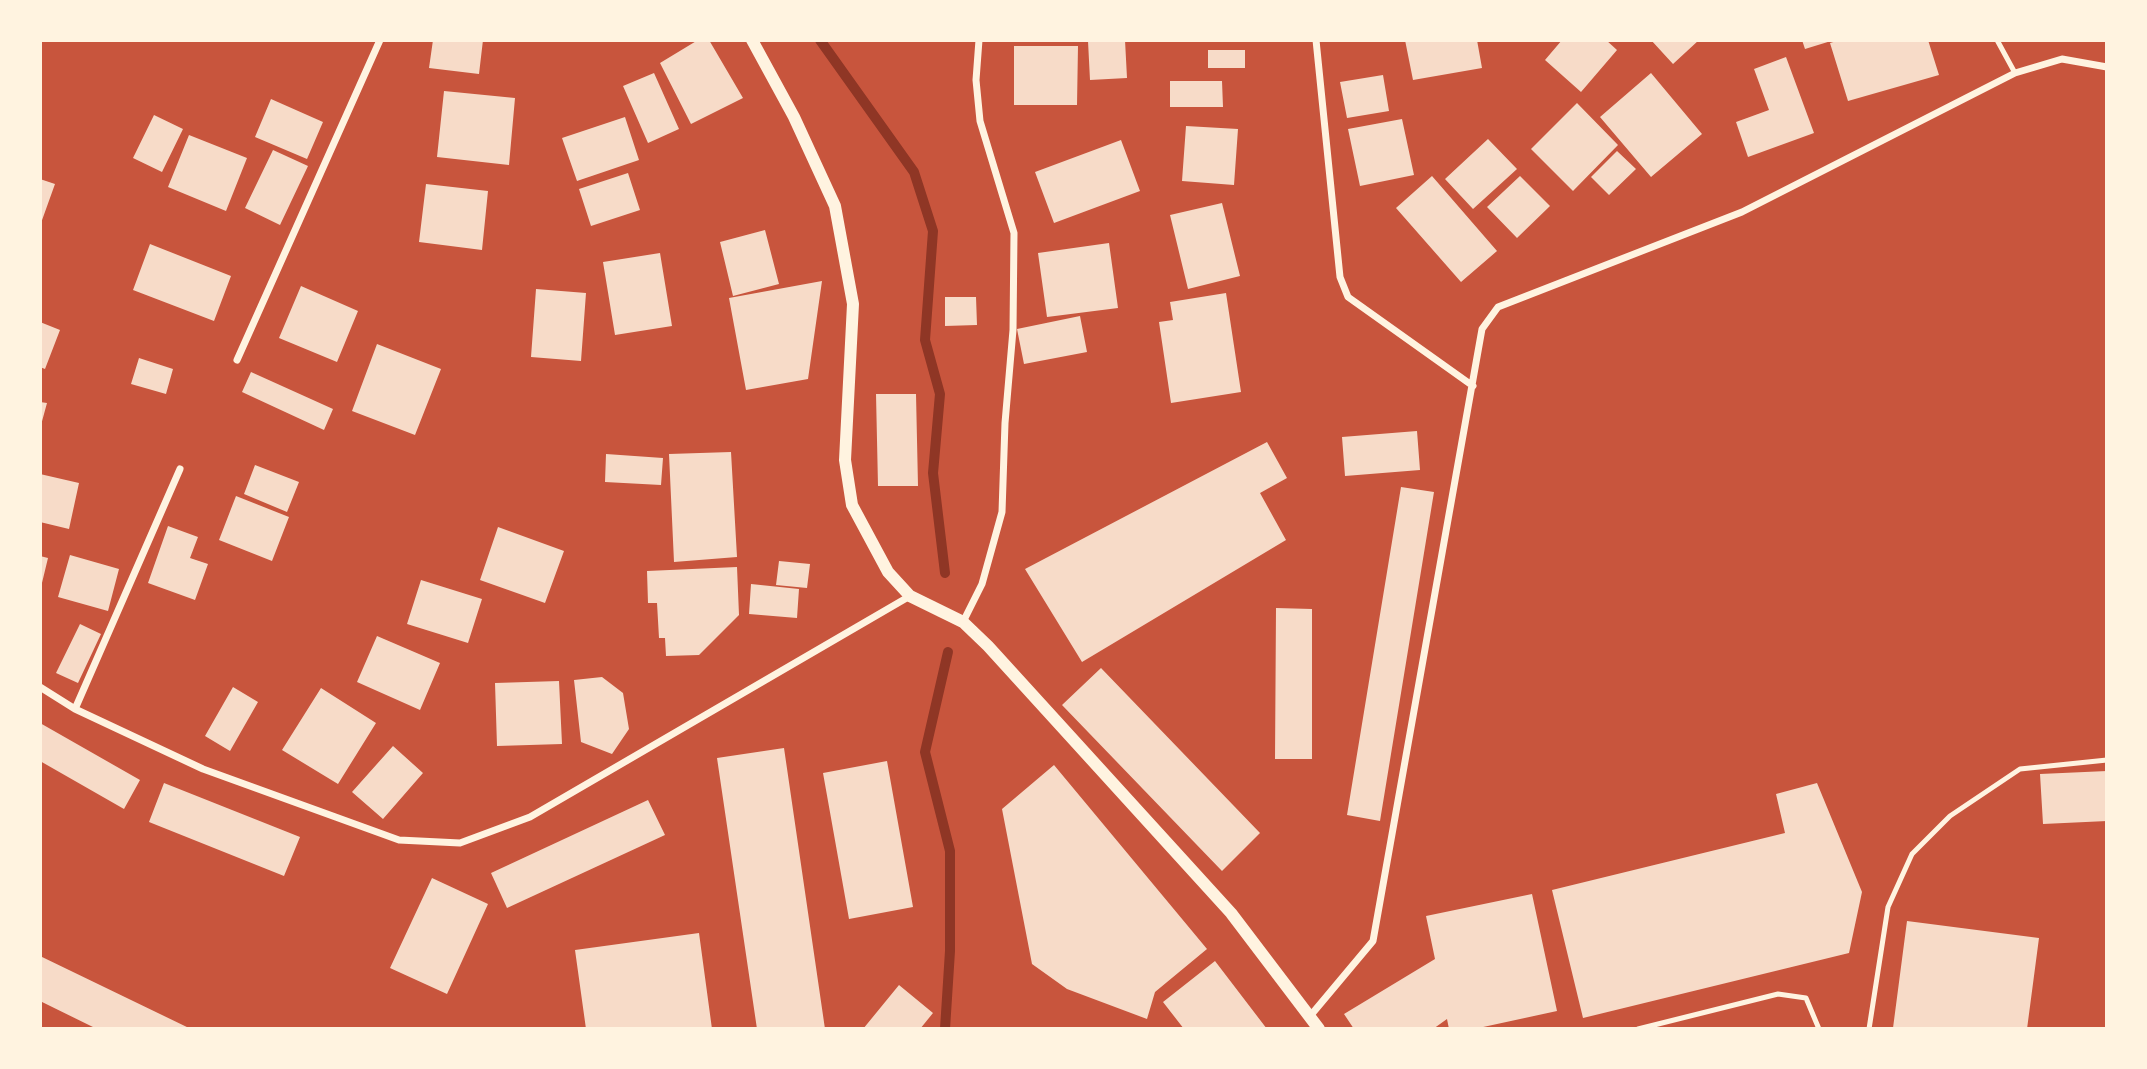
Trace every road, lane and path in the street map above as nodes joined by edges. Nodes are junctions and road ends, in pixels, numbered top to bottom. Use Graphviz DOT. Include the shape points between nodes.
graph roads {
  1 [pos="380,40"];
  2 [pos="752,40"];
  3 [pos="979,40"];
  4 [pos="1316,40"];
  5 [pos="1997,40"];
  6 [pos="2107,67"];
  7 [pos="2015,73"];
  8 [pos="237,360"];
  9 [pos="1473,386"];
  10 [pos="180,469"];
  11 [pos="909,596"];
  12 [pos="963,622"];
  13 [pos="40,687"];
  14 [pos="75,709"];
  15 [pos="2107,760"];
  16 [pos="1311,1015"];
  17 [pos="1319,1029"];
  18 [pos="1638,1029"];
  19 [pos="1819,1029"];
  20 [pos="1869,1029"];
  1 -- 8 [label="street"];
  2 -- 11 [label="street" via="835,206 853,304 845,460 852,505 888,572"];
  3 -- 12 [label="street" via="980,121 1014,233 1013,330 1002,512 982,584"];
  4 -- 9 [label="street" via="1340,277 1348,297"];
  5 -- 7 [label="lane"];
  6 -- 7 [label="street" via="2062,59"];
  7 -- 9 [label="street" via="1742,212 1498,307 1482,329"];
  9 -- 16 [label="street" via="1373,941"];
  10 -- 14 [label="street"];
  11 -- 12 [label="street"];
  11 -- 14 [label="street" via="530,817 460,843 399,839 203,769"];
  12 -- 16 [label="street" via="1231,913"];
  13 -- 14 [label="street"];
  15 -- 20 [label="lane" via="2020,769 1950,816 1912,854 1888,907"];
  16 -- 17 [label="street"];
  18 -- 19 [label="lane" via="1778,994 1806,998"];
}
